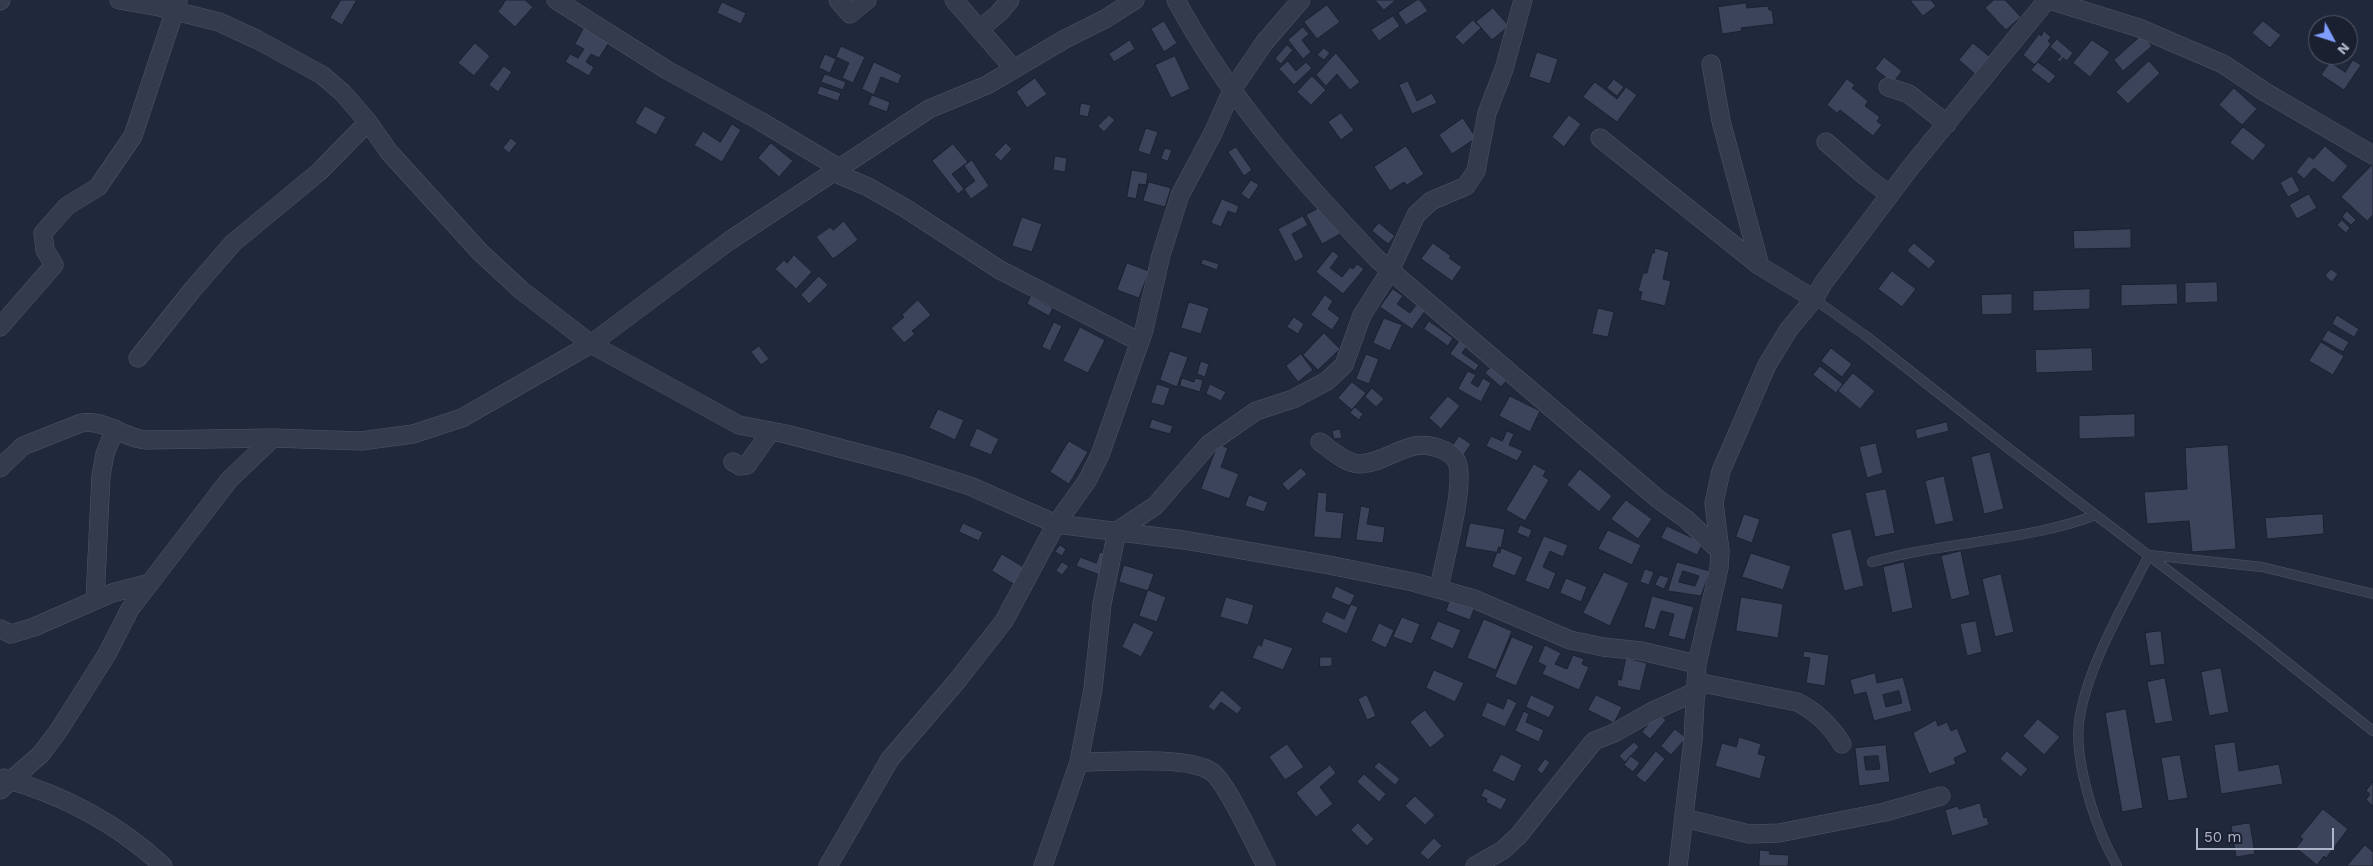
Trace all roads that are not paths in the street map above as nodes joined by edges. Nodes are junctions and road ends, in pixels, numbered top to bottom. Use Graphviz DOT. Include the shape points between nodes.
graph roads {
  1 [pos="119,0"];
  2 [pos="556,0"];
  3 [pos="838,0"];
  4 [pos="868,0"];
  5 [pos="954,0"];
  6 [pos="1010,0"];
  7 [pos="1135,0"];
  8 [pos="1176,0"];
  9 [pos="1301,0"];
  10 [pos="1523,0"];
  11 [pos="2048,0"];
  12 [pos="176,5"];
  13 [pos="980,29"];
  14 [pos="1712,64"];
  15 [pos="1014,69"];
  16 [pos="1888,87"];
  17 [pos="1232,90"];
  18 [pos="368,122"];
  19 [pos="1947,124"];
  20 [pos="1600,138"];
  21 [pos="1826,142"];
  22 [pos="2373,155"];
  23 [pos="836,170"];
  24 [pos="1890,195"];
  25 [pos="1760,266"];
  26 [pos="1390,271"];
  27 [pos="1814,298"];
  28 [pos="0,327"];
  29 [pos="1140,342"];
  30 [pos="591,344"];
  31 [pos="138,358"];
  32 [pos="114,430"];
  33 [pos="771,431"];
  34 [pos="273,438"];
  35 [pos="1320,442"];
  36 [pos="733,462"];
  37 [pos="0,468"];
  38 [pos="2096,515"];
  39 [pos="1056,524"];
  40 [pos="1117,531"];
  41 [pos="1720,551"];
  42 [pos="2149,555"];
  43 [pos="1872,562"];
  44 [pos="150,583"];
  45 [pos="1439,589"];
  46 [pos="2373,594"];
  47 [pos="96,600"];
  48 [pos="0,629"];
  49 [pos="1698,664"];
  50 [pos="1697,686"];
  51 [pos="2373,732"];
  52 [pos="1842,744"];
  53 [pos="1079,762"];
  54 [pos="4,782"];
  55 [pos="1941,796"];
  56 [pos="1684,818"];
  57 [pos="163,866"];
  58 [pos="828,866"];
  59 [pos="1043,866"];
  60 [pos="1266,866"];
  61 [pos="1476,866"];
  62 [pos="1678,866"];
  63 [pos="2117,866"];
  1 -- 12 [label="street"];
  2 -- 23 [label="street"];
  3 -- 4 [label="street" via="850,14"];
  5 -- 13 [label="street"];
  6 -- 13 [label="street"];
  7 -- 15 [label="street"];
  8 -- 17 [label="street"];
  9 -- 17 [label="street" via="1264,43"];
  10 -- 26 [label="street" via="1504,68 1487,113 1476,171 1466,186 1422,208"];
  11 -- 19 [label="street"];
  11 -- 22 [label="street" via="2139,28 2223,64"];
  12 -- 18 [label="street" via="299,61 343,93"];
  12 -- 28 [label="street" via="133,136 98,188 67,206 43,233 46,250 54,265"];
  13 -- 15 [label="street"];
  14 -- 25 [label="street" via="1721,120"];
  15 -- 23 [label="street" via="987,85 929,109"];
  16 -- 19 [label="street" via="1909,94"];
  17 -- 26 [label="street" via="1272,144 1338,219"];
  17 -- 29 [label="street" via="1180,195 1161,255"];
  18 -- 30 [label="street" via="389,152 480,252 521,290"];
  18 -- 31 [label="street" via="319,172 233,243"];
  19 -- 24 [label="street"];
  20 -- 25 [label="street"];
  21 -- 24 [label="street"];
  23 -- 29 [label="street" via="905,208 1000,270"];
  23 -- 30 [label="street" via="728,241"];
  24 -- 27 [label="street"];
  25 -- 27 [label="street"];
  26 -- 40 [label="street" via="1362,315 1344,365 1327,381 1293,399 1256,411 1209,444 1155,506"];
  26 -- 41 [label="street"];
  27 -- 38 [label="lane"];
  27 -- 41 [label="street" via="1788,329 1767,365 1721,471 1714,503"];
  29 -- 39 [label="street" via="1100,455 1087,482"];
  30 -- 33 [label="street" via="730,421"];
  30 -- 34 [label="street" via="462,418 413,434 361,441"];
  32 -- 34 [label="street" via="146,440"];
  32 -- 37 [label="street" via="90,422 80,423 22,446"];
  32 -- 47 [label="street" via="101,476"];
  33 -- 36 [label="street" via="747,466"];
  33 -- 39 [label="street" via="904,465 970,486"];
  34 -- 44 [label="street" via="229,480"];
  35 -- 45 [label="street" via="1358,464 1424,443 1455,458 1458,466 1457,498"];
  38 -- 42 [label="lane"];
  38 -- 43 [label="lane" via="2037,532 1899,554"];
  39 -- 40 [label="street"];
  39 -- 58 [label="street" via="1004,621 890,759"];
  40 -- 45 [label="street" via="1329,565"];
  40 -- 53 [label="street" via="1102,604 1093,689"];
  41 -- 49 [label="street"];
  42 -- 46 [label="lane" via="2262,567"];
  42 -- 51 [label="lane"];
  42 -- 63 [label="lane" via="2089,682 2079,717 2080,758 2088,790 2102,836"];
  44 -- 47 [label="street"];
  44 -- 54 [label="street" via="130,609 107,654 59,730 41,754"];
  45 -- 49 [label="street" via="1474,599 1570,640"];
  47 -- 48 [label="street" via="34,628 11,634"];
  49 -- 50 [label="street"];
  50 -- 52 [label="street" via="1797,702 1822,718"];
  50 -- 56 [label="street"];
  50 -- 61 [label="street" via="1614,733 1594,740 1519,835 1503,850"];
  53 -- 59 [label="street"];
  53 -- 60 [label="street" via="1185,762 1213,773 1225,789"];
  54 -- 57 [label="street" via="58,796 87,810 128,836"];
  55 -- 56 [label="street" via="1885,812 1779,833 1749,834"];
  56 -- 62 [label="street"];
}
